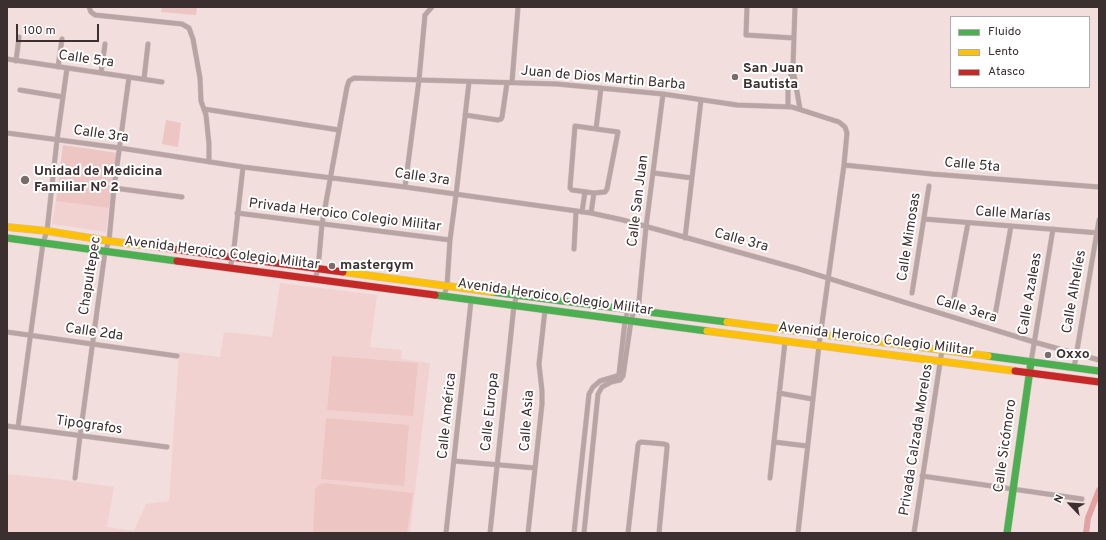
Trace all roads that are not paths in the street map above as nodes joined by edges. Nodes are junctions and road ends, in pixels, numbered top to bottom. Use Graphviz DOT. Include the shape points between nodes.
graph roads {
  1 [pos="90,7"];
  2 [pos="432,7"];
  3 [pos="518,7"];
  4 [pos="747,7"];
  5 [pos="795,7"];
  6 [pos="19,37"];
  7 [pos="794,38"];
  8 [pos="62,39"];
  9 [pos="105,44"];
  10 [pos="148,44"];
  11 [pos="7,59"];
  12 [pos="16,61"];
  13 [pos="792,66"];
  14 [pos="58,67"];
  15 [pos="67,68"];
  16 [pos="101,73"];
  17 [pos="129,77"];
  18 [pos="144,79"];
  19 [pos="419,80"];
  20 [pos="162,82"];
  21 [pos="469,82"];
  22 [pos="510,83"];
  23 [pos="601,88"];
  24 [pos="20,90"];
  25 [pos="663,94"];
  26 [pos="63,97"];
  27 [pos="701,100"];
  28 [pos="788,107"];
  29 [pos="204,109"];
  30 [pos="800,109"];
  31 [pos="465,116"];
  32 [pos="596,129"];
  33 [pos="339,130"];
  34 [pos="7,133"];
  35 [pos="57,140"];
  36 [pos="120,148"];
  37 [pos="209,162"];
  38 [pos="844,165"];
  39 [pos="243,168"];
  40 [pos="654,173"];
  41 [pos="331,177"];
  42 [pos="692,178"];
  43 [pos="929,186"];
  44 [pos="405,187"];
  45 [pos="1099,187"];
  46 [pos="114,188"];
  47 [pos="584,192"];
  48 [pos="594,193"];
  49 [pos="456,195"];
  50 [pos="182,197"];
  51 [pos="576,211"];
  52 [pos="582,212"];
  53 [pos="591,213"];
  54 [pos="238,214"];
  55 [pos="924,219"];
  56 [pos="1099,220"];
  57 [pos="968,223"];
  58 [pos="322,224"];
  59 [pos="646,226"];
  60 [pos="1011,226"];
  61 [pos="7,227"];
  62 [pos="1053,229"];
  63 [pos="47,231"];
  64 [pos="1098,233"];
  65 [pos="7,238"];
  66 [pos="685,238"];
  67 [pos="450,240"];
  68 [pos="109,241"];
  69 [pos="43,242"];
  70 [pos="574,249"];
  71 [pos="105,252"];
  72 [pos="234,257"];
  73 [pos="230,267"];
  74 [pos="318,268"];
  75 [pos="828,278"];
  76 [pos="315,279"];
  77 [pos="447,286"];
  78 [pos="912,293"];
  79 [pos="517,295"];
  80 [pos="444,296"];
  81 [pos="471,301"];
  82 [pos="514,306"];
  83 [pos="952,308"];
  84 [pos="545,310"];
  85 [pos="634,311"];
  86 [pos="628,321"];
  87 [pos="994,321"];
  88 [pos="7,332"];
  89 [pos="30,335"];
  90 [pos="820,335"];
  91 [pos="785,342"];
  92 [pos="1034,342"];
  93 [pos="92,344"];
  94 [pos="819,345"];
  95 [pos="942,350"];
  96 [pos="1076,353"];
  97 [pos="177,356"];
  98 [pos="1099,360"];
  99 [pos="940,361"];
  100 [pos="1031,362"];
  101 [pos="1074,368"];
  102 [pos="1099,371"];
  103 [pos="1030,372"];
  104 [pos="1099,382"];
  105 [pos="596,384"];
  106 [pos="602,387"];
  107 [pos="779,393"];
  108 [pos="812,399"];
  109 [pos="7,426"];
  110 [pos="18,427"];
  111 [pos="80,436"];
  112 [pos="774,442"];
  113 [pos="807,446"];
  114 [pos="167,447"];
  115 [pos="454,461"];
  116 [pos="497,465"];
  117 [pos="535,468"];
  118 [pos="922,476"];
  119 [pos="75,478"];
  120 [pos="770,478"];
  121 [pos="1013,490"];
  122 [pos="578,498"];
  123 [pos="587,498"];
  124 [pos="1082,500"];
  125 [pos="446,533"];
  126 [pos="490,533"];
  127 [pos="528,533"];
  128 [pos="574,533"];
  129 [pos="584,533"];
  130 [pos="628,533"];
  131 [pos="659,533"];
  132 [pos="798,533"];
  133 [pos="914,533"];
  134 [pos="1007,533"];
  1 -- 29 [label="street" via="95,15 186,26 193,38"];
  2 -- 19 [label="street" via="425,15"];
  3 -- 22 [label="street"];
  4 -- 7 [label="street" via="746,35"];
  5 -- 7 [label="street"];
  6 -- 12 [label="street"];
  7 -- 13 [label="street"];
  8 -- 14 [label="street"];
  9 -- 16 [label="street"];
  10 -- 18 [label="street"];
  11 -- 12 [label="street, Calle 5ra"];
  12 -- 14 [label="street, Calle 5ra"];
  13 -- 28 [label="street"];
  13 -- 30 [label="street"];
  14 -- 15 [label="street, Calle 5ra"];
  15 -- 16 [label="street, Calle 5ra"];
  15 -- 26 [label="street"];
  16 -- 17 [label="street, Calle 5ra"];
  17 -- 18 [label="street, Calle 5ra"];
  17 -- 36 [label="street, Chapultepec"];
  18 -- 20 [label="street, Calle 5ra"];
  19 -- 21 [label="street, Juan de Dios Martin Barba"];
  19 -- 33 [label="street, Juan de Dios Martin Barba" via="349,80"];
  19 -- 44 [label="street"];
  21 -- 22 [label="street, Juan de Dios Martin Barba"];
  21 -- 31 [label="street"];
  22 -- 23 [label="street, Juan de Dios Martin Barba"];
  22 -- 31 [label="street" via="501,119"];
  23 -- 25 [label="street, Juan de Dios Martin Barba"];
  23 -- 32 [label="street"];
  24 -- 26 [label="street"];
  25 -- 27 [label="street, Juan de Dios Martin Barba"];
  25 -- 40 [label="street, Calle San Juan"];
  26 -- 35 [label="street"];
  27 -- 28 [label="street, Juan de Dios Martin Barba" via="737,105"];
  27 -- 42 [label="street"];
  28 -- 30 [label="street, Juan de Dios Martin Barba"];
  29 -- 33 [label="street"];
  29 -- 37 [label="street"];
  30 -- 38 [label="street, Juan de Dios Martin Barba" via="838,122 845,127"];
  31 -- 49 [label="street"];
  32 -- 47 [label="street" via="575,126 569,187"];
  32 -- 48 [label="street" via="618,132 607,189"];
  33 -- 41 [label="street"];
  34 -- 35 [label="street, Calle 3ra"];
  35 -- 36 [label="street, Calle 3ra"];
  35 -- 63 [label="street"];
  36 -- 37 [label="street, Calle 3ra"];
  36 -- 46 [label="street, Chapultepec"];
  37 -- 39 [label="street, Calle 3ra"];
  38 -- 45 [label="street, Calle 5ta"];
  38 -- 75 [label="street"];
  39 -- 41 [label="street, Calle 3ra"];
  39 -- 54 [label="street"];
  40 -- 42 [label="street"];
  40 -- 59 [label="street, Calle San Juan"];
  41 -- 44 [label="street, Calle 3ra"];
  41 -- 58 [label="street"];
  42 -- 66 [label="street"];
  43 -- 55 [label="street, Calle Mimosas"];
  44 -- 49 [label="street, Calle 3ra"];
  46 -- 50 [label="street"];
  46 -- 68 [label="street, Chapultepec"];
  47 -- 48 [label="street"];
  47 -- 52 [label="street"];
  48 -- 53 [label="street"];
  49 -- 51 [label="street, Calle 3ra"];
  49 -- 67 [label="street"];
  51 -- 52 [label="street, Calle 3ra"];
  51 -- 70 [label="street"];
  52 -- 53 [label="street, Calle 3ra"];
  53 -- 59 [label="street, Calle 3ra"];
  54 -- 58 [label="street, Privada Heroico Colegio Militar"];
  54 -- 72 [label="street"];
  55 -- 57 [label="street, Calle Marías"];
  55 -- 78 [label="street, Calle Mimosas"];
  56 -- 64 [label="street, Calle Alhelíes"];
  57 -- 60 [label="street, Calle Marías"];
  57 -- 83 [label="street"];
  58 -- 67 [label="street, Privada Heroico Colegio Militar"];
  58 -- 74 [label="street"];
  59 -- 66 [label="street, Calle 3ra"];
  59 -- 85 [label="street, Calle San Juan"];
  60 -- 62 [label="street, Calle Marías"];
  60 -- 87 [label="street"];
  61 -- 63 [label="main road, Avenida Heroico Colegio Militar"];
  62 -- 64 [label="street, Calle Marías"];
  62 -- 92 [label="street, Calle Azaleas"];
  63 -- 68 [label="main road, Avenida Heroico Colegio Militar"];
  63 -- 69 [label="street"];
  64 -- 96 [label="street, Calle Alhelíes"];
  65 -- 69 [label="main road, Avenida Heroico Colegio Militar"];
  66 -- 75 [label="street, Calle 3ra"];
  67 -- 77 [label="street"];
  68 -- 71 [label="street, Chapultepec"];
  68 -- 72 [label="main road, Avenida Heroico Colegio Militar"];
  69 -- 71 [label="main road, Avenida Heroico Colegio Militar"];
  69 -- 89 [label="street"];
  71 -- 73 [label="main road, Avenida Heroico Colegio Militar"];
  71 -- 93 [label="street, Chapultepec"];
  72 -- 73 [label="street"];
  72 -- 74 [label="main road, Avenida Heroico Colegio Militar"];
  73 -- 76 [label="main road, Avenida Heroico Colegio Militar"];
  74 -- 76 [label="street"];
  74 -- 77 [label="main road, Avenida Heroico Colegio Militar"];
  75 -- 90 [label="street"];
  75 -- 92 [label="street, Calle 3era"];
  76 -- 80 [label="main road, Avenida Heroico Colegio Militar"];
  77 -- 79 [label="main road, Avenida Heroico Colegio Militar"];
  77 -- 80 [label="street"];
  79 -- 82 [label="street, Calle Europa"];
  79 -- 85 [label="main road, Avenida Heroico Colegio Militar"];
  80 -- 81 [label="main road, Avenida Heroico Colegio Militar"];
  81 -- 82 [label="main road, Avenida Heroico Colegio Militar"];
  81 -- 115 [label="street, Calle América"];
  82 -- 84 [label="main road, Avenida Heroico Colegio Militar"];
  82 -- 116 [label="street, Calle Europa"];
  84 -- 86 [label="main road, Avenida Heroico Colegio Militar"];
  84 -- 117 [label="street, Calle Asia" via="539,364 542,404"];
  85 -- 86 [label="street, Calle San Juan"];
  85 -- 90 [label="main road, Avenida Heroico Colegio Militar"];
  86 -- 91 [label="main road, Avenida Heroico Colegio Militar"];
  86 -- 105 [label="street" via="619,374"];
  86 -- 106 [label="street" via="623,376 619,381"];
  88 -- 89 [label="street, Calle 2da"];
  89 -- 93 [label="street, Calle 2da"];
  89 -- 110 [label="street"];
  90 -- 94 [label="street"];
  90 -- 95 [label="main road, Avenida Heroico Colegio Militar"];
  91 -- 94 [label="main road, Avenida Heroico Colegio Militar"];
  91 -- 107 [label="street"];
  92 -- 96 [label="street, Calle 3era"];
  92 -- 100 [label="street, Calle Azaleas"];
  93 -- 97 [label="street, Calle 2da"];
  93 -- 111 [label="street, Chapultepec"];
  94 -- 99 [label="main road, Avenida Heroico Colegio Militar"];
  94 -- 108 [label="street"];
  95 -- 99 [label="street, Privada Calzada Morelos"];
  95 -- 100 [label="main road, Avenida Heroico Colegio Militar"];
  96 -- 98 [label="street, Calle 3era"];
  96 -- 101 [label="street, Calle Alhelíes"];
  99 -- 103 [label="main road, Avenida Heroico Colegio Militar"];
  99 -- 118 [label="street, Privada Calzada Morelos"];
  100 -- 101 [label="main road, Avenida Heroico Colegio Militar"];
  100 -- 103 [label="main road, Calle Sicómoro"];
  101 -- 102 [label="main road, Avenida Heroico Colegio Militar"];
  103 -- 104 [label="main road, Avenida Heroico Colegio Militar"];
  103 -- 121 [label="main road, Calle Sicómoro"];
  105 -- 106 [label="street"];
  105 -- 122 [label="street" via="590,394"];
  106 -- 123 [label="street" via="598,394"];
  107 -- 108 [label="street"];
  107 -- 112 [label="street"];
  108 -- 113 [label="street"];
  109 -- 110 [label="street, Tipografos"];
  110 -- 111 [label="street, Tipografos"];
  111 -- 114 [label="street, Tipografos"];
  111 -- 119 [label="street, Chapultepec"];
  112 -- 113 [label="street"];
  112 -- 120 [label="street"];
  113 -- 132 [label="street"];
  115 -- 116 [label="street"];
  115 -- 125 [label="street, Calle América"];
  116 -- 117 [label="street"];
  116 -- 126 [label="street, Calle Europa"];
  117 -- 127 [label="street, Calle Asia"];
  118 -- 121 [label="street"];
  118 -- 133 [label="street, Privada Calzada Morelos"];
  121 -- 124 [label="street"];
  121 -- 134 [label="main road, Calle Sicómoro"];
  122 -- 123 [label="street"];
  122 -- 128 [label="street"];
  123 -- 129 [label="street"];
  130 -- 131 [label="street" via="638,448 642,442 667,445"];
}
